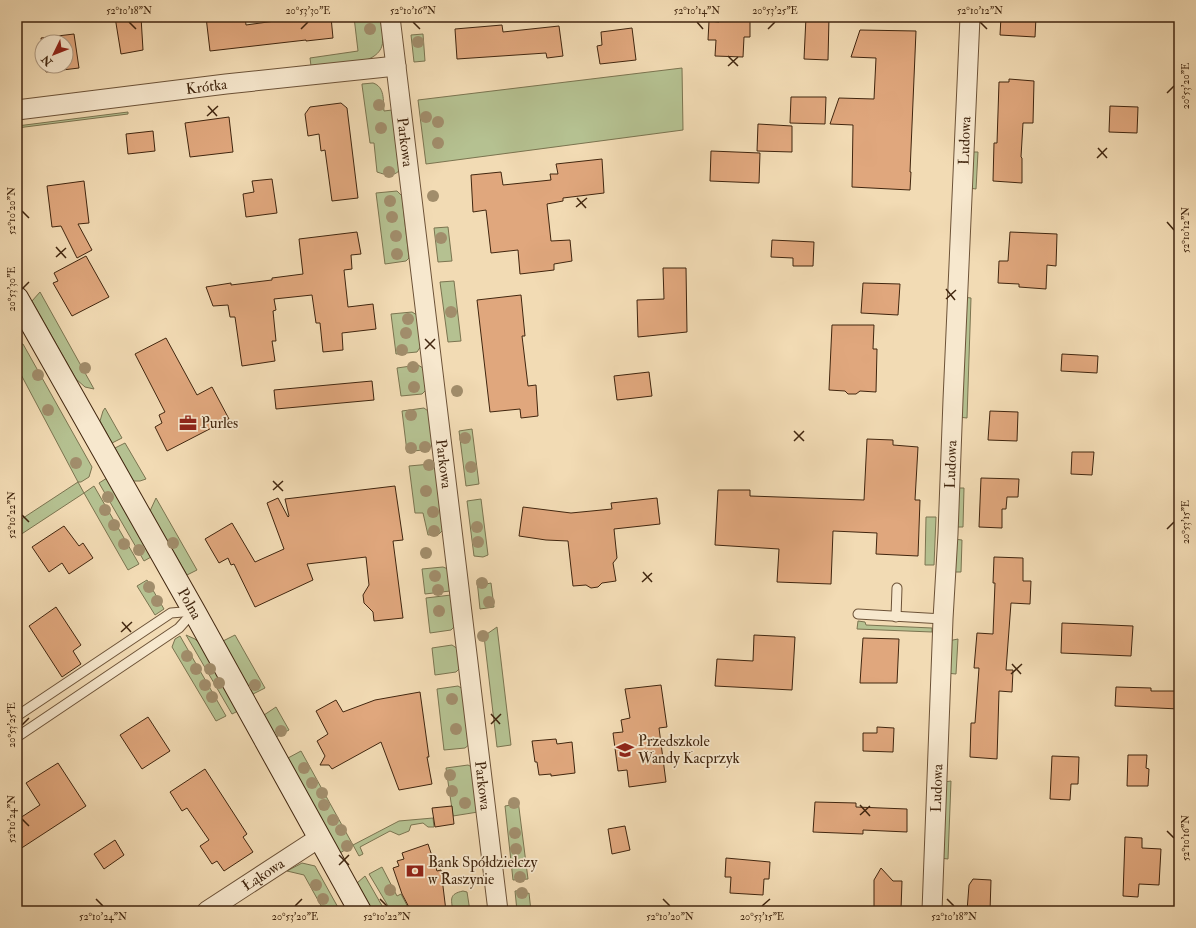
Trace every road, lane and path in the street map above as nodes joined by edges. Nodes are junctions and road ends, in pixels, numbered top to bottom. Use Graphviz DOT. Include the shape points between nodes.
graph roads {
  1 [pos="390,17"];
  2 [pos="970,17"];
  3 [pos="396,66"];
  4 [pos="17,110"];
  5 [pos="17,298"];
  6 [pos="897,588"];
  7 [pos="194,610"];
  8 [pos="858,614"];
  9 [pos="896,617"];
  10 [pos="943,619"];
  11 [pos="17,716"];
  12 [pos="17,737"];
  13 [pos="319,838"];
  14 [pos="208,911"];
  15 [pos="360,911"];
  16 [pos="498,911"];
  17 [pos="932,911"];
  1 -- 3 [label="street, Parkowa"];
  2 -- 10 [label="street, Ludowa"];
  3 -- 4 [label="street, Krótka"];
  3 -- 16 [label="street, Parkowa"];
  5 -- 7 [label="street, Polna"];
  6 -- 9 [label="lane"];
  7 -- 11 [label="lane" via="171,613"];
  7 -- 12 [label="lane" via="179,628"];
  7 -- 13 [label="street, Polna"];
  8 -- 9 [label="lane"];
  9 -- 10 [label="lane"];
  10 -- 17 [label="street, Ludowa"];
  13 -- 14 [label="street, Łąkowa"];
  13 -- 15 [label="street, Polna"];
}
